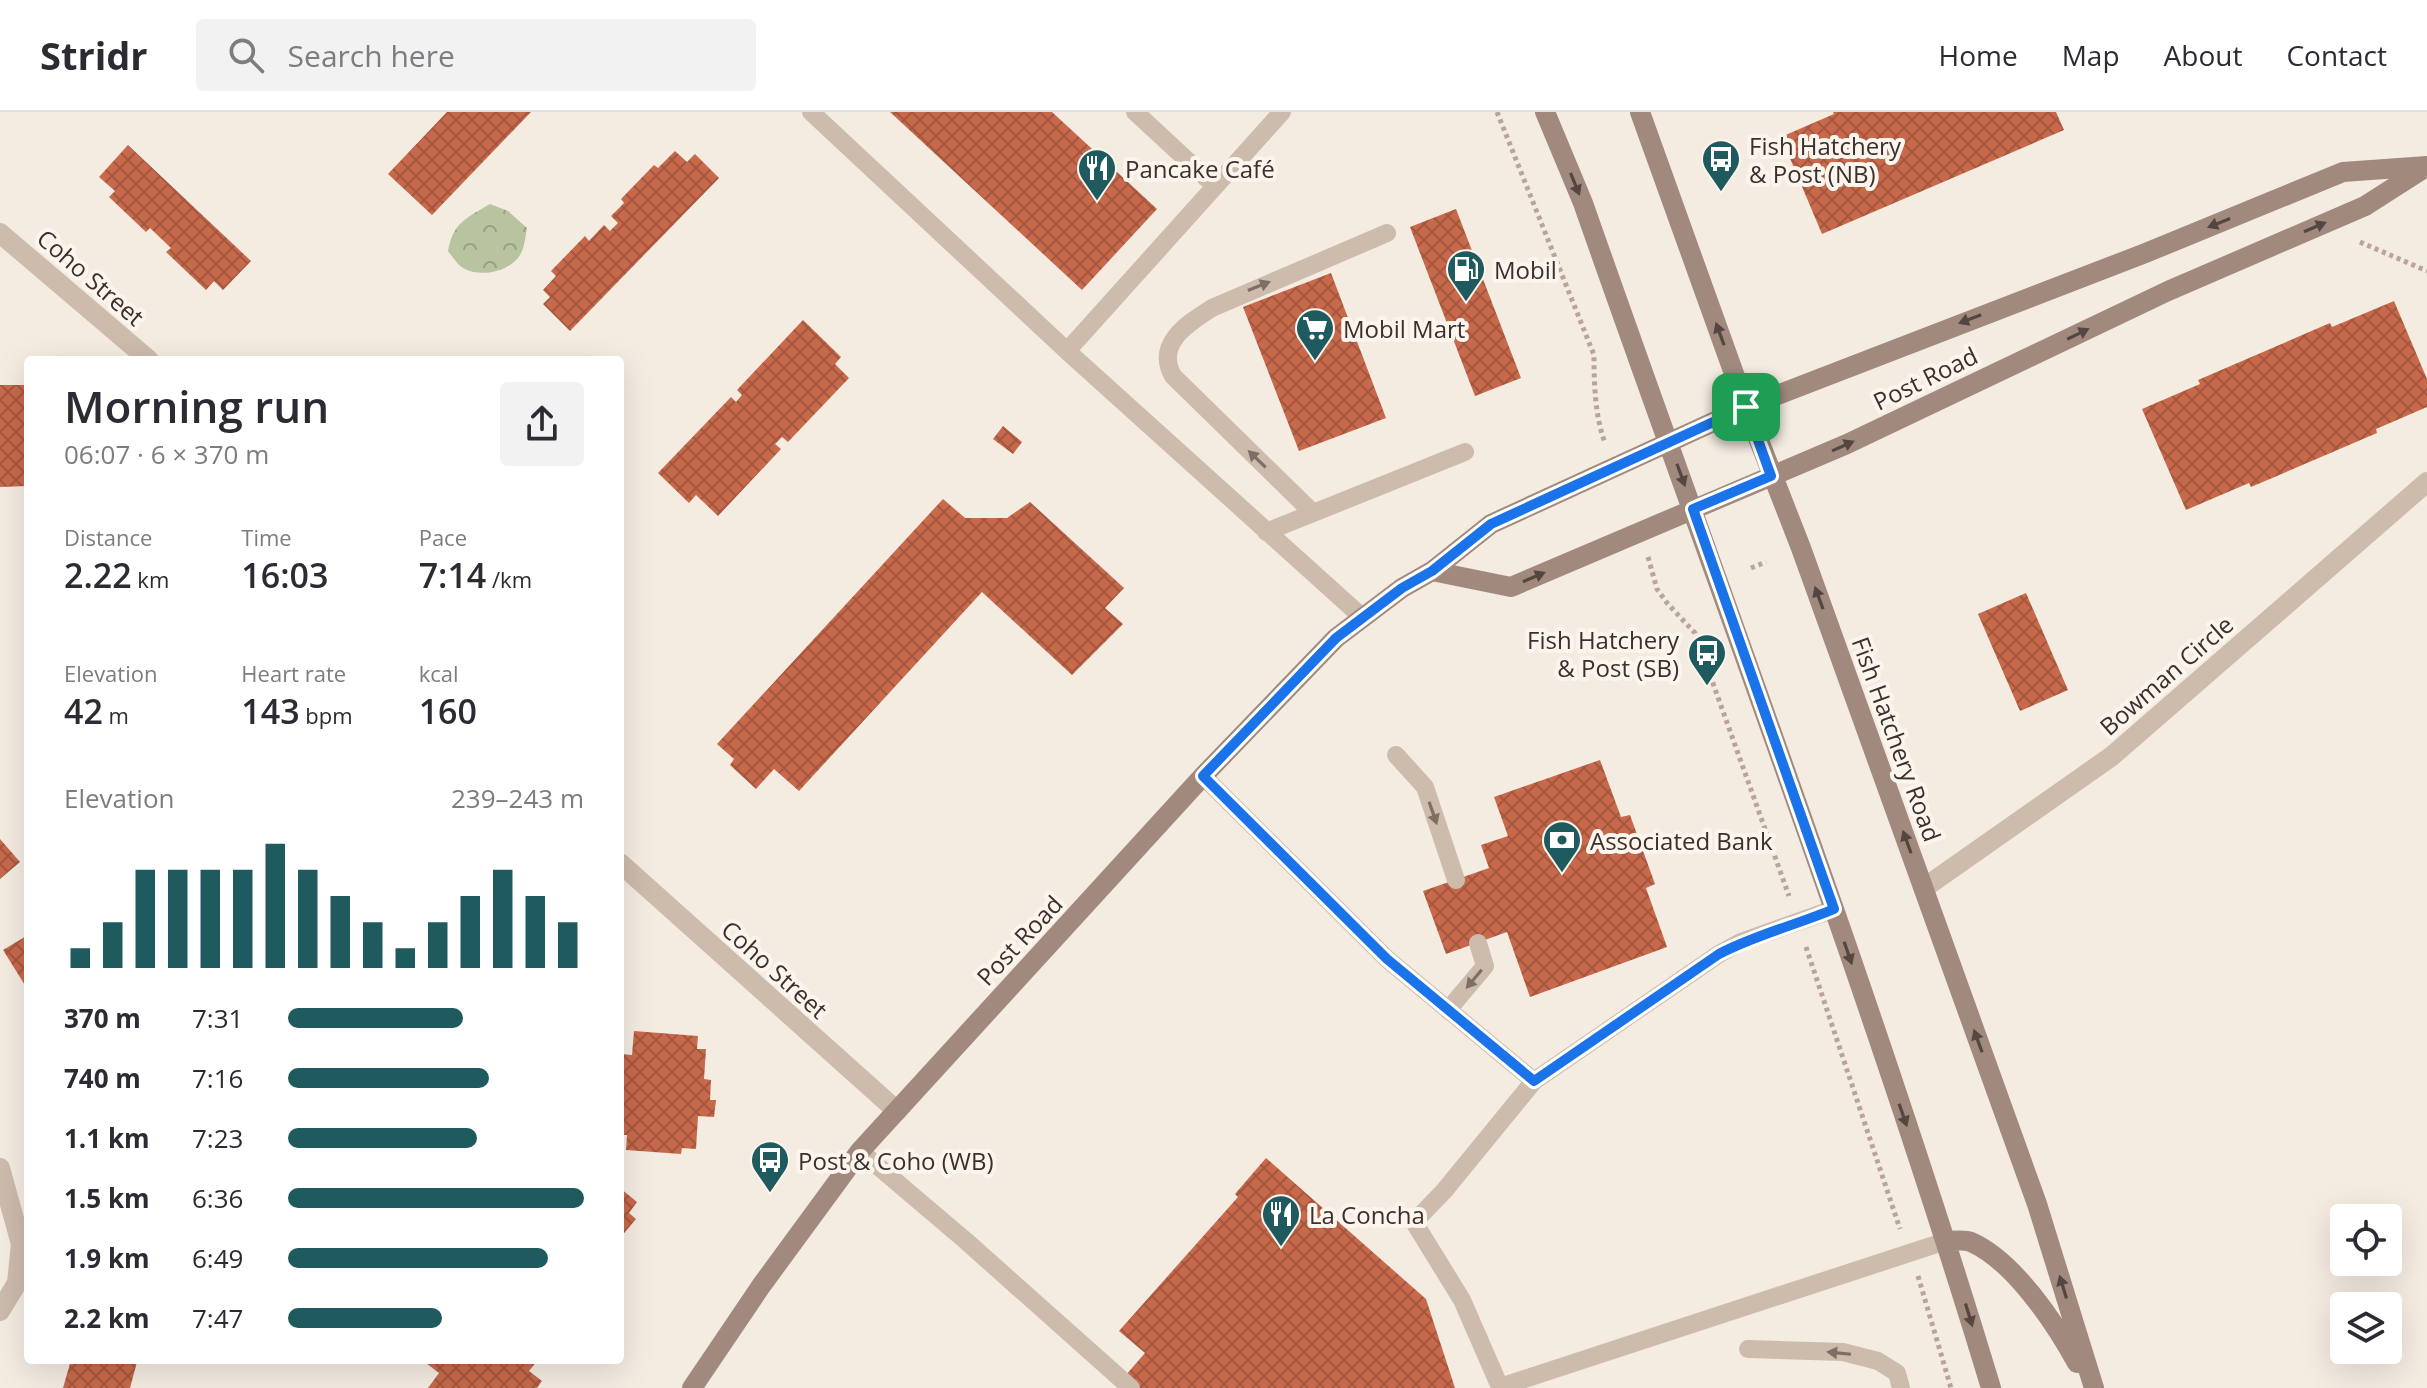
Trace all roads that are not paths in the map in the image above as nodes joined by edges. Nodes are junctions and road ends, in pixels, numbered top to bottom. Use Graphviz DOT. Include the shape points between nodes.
graph roads {
  1 [pos="811,112"];
  2 [pos="1135,112"];
  3 [pos="1282,112"];
  4 [pos="1545,112"];
  5 [pos="1640,112"];
  6 [pos="2427,166"];
  7 [pos="1215,186"];
  8 [pos="0,233"];
  9 [pos="1387,233"];
  10 [pos="1067,351"];
  11 [pos="144,356"];
  12 [pos="1746,407"];
  13 [pos="1668,442"];
  14 [pos="1465,452"];
  15 [pos="1771,476"];
  16 [pos="2427,482"];
  17 [pos="1693,509"];
  18 [pos="1313,513"];
  19 [pos="1266,532"];
  20 [pos="1432,571"];
  21 [pos="1362,617"];
  22 [pos="1396,755"];
  23 [pos="1203,776"];
  24 [pos="624,867"];
  25 [pos="1456,880"];
  26 [pos="1924,888"];
  27 [pos="1834,909"];
  28 [pos="1478,943"];
  29 [pos="1448,1010"];
  30 [pos="1534,1081"];
  31 [pos="897,1111"];
  32 [pos="860,1151"];
  33 [pos="0,1168"];
  34 [pos="1946,1241"];
  35 [pos="0,1311"];
  36 [pos="1748,1349"];
  37 [pos="692,1388"];
  38 [pos="1131,1388"];
  39 [pos="1500,1388"];
  40 [pos="1901,1388"];
  41 [pos="1991,1388"];
  42 [pos="2092,1388"];
  1 -- 10 [label="lane"];
  2 -- 7 [label="lane"];
  3 -- 7 [label="lane"];
  4 -- 13 [label="street, one-way"];
  12 -- 5 [label="street, Fish Hatchery Road, one-way"];
  6 -- 12 [label="street, Post Road, one-way" via="2343,172"];
  15 -- 6 [label="street, Post Road, one-way" via="2168,291 2365,206"];
  7 -- 10 [label="lane"];
  8 -- 11 [label="street, Coho Street"];
  18 -- 9 [label="lane, one-way" via="1173,376 1167,355 1181,331 1212,308"];
  10 -- 19 [label="lane"];
  12 -- 13 [label="street, Post Road"];
  12 -- 15 [label="street, Fish Hatchery Road"];
  13 -- 17 [label="street, one-way"];
  13 -- 20 [label="street, Post Road" via="1491,524"];
  14 -- 18 [label="lane"];
  15 -- 17 [label="street, Post Road"];
  26 -- 15 [label="street, Fish Hatchery Road, one-way"];
  16 -- 26 [label="street, Bowman Circle" via="2112,756"];
  20 -- 17 [label="street, Post Road, one-way" via="1511,587"];
  17 -- 27 [label="street"];
  18 -- 19 [label="lane"];
  19 -- 21 [label="lane"];
  20 -- 21 [label="street, Post Road"];
  21 -- 23 [label="street, Post Road"];
  22 -- 25 [label="lane, one-way" via="1425,787"];
  23 -- 29 [label="lane" via="1387,959"];
  23 -- 31 [label="street, Post Road"];
  24 -- 31 [label="street, Coho Street"];
  42 -- 26 [label="street, Fish Hatchery Road, one-way" via="2037,1204"];
  27 -- 30 [label="lane" via="1719,954"];
  27 -- 34 [label="street, one-way"];
  28 -- 29 [label="lane, one-way" via="1485,966"];
  29 -- 30 [label="lane"];
  30 -- 39 [label="lane" via="1414,1222 1462,1300"];
  31 -- 32 [label="street, Post Road"];
  32 -- 37 [label="street, Post Road"];
  32 -- 38 [label="lane"];
  33 -- 35 [label="street" via="21,1244 17,1283"];
  34 -- 39 [label="lane"];
  34 -- 41 [label="street, one-way"];
  34 -- 42 [label="street" via="1968,1240 2007,1268 2060,1332"];
  40 -- 36 [label="lane, one-way" via="1897,1373 1878,1361 1843,1352"];
}
